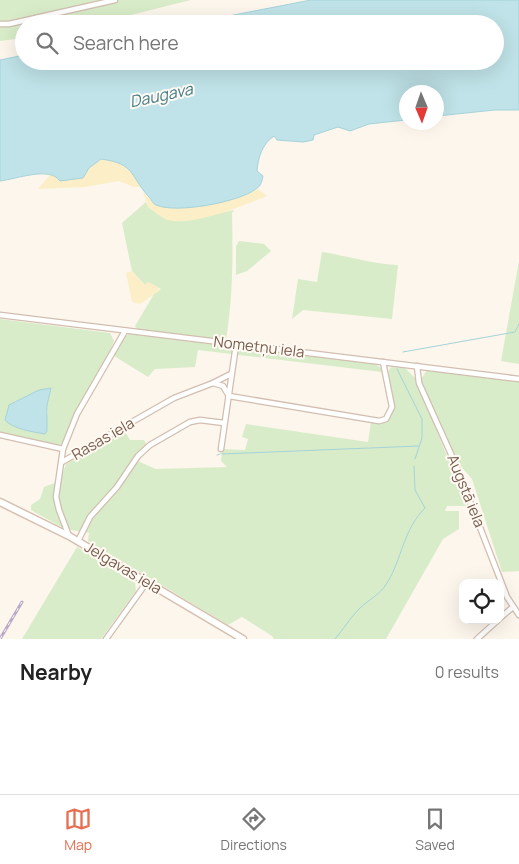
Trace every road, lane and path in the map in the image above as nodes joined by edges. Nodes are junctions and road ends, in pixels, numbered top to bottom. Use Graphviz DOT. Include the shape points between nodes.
graph roads {
  1 [pos="116,0"];
  2 [pos="49,15"];
  3 [pos="15,23"];
  4 [pos="0,24"];
  5 [pos="0,315"];
  6 [pos="125,331"];
  7 [pos="236,345"];
  8 [pos="383,362"];
  9 [pos="417,366"];
  10 [pos="231,374"];
  11 [pos="519,379"];
  12 [pos="213,383"];
  13 [pos="229,396"];
  14 [pos="224,423"];
  15 [pos="0,435"];
  16 [pos="63,449"];
  17 [pos="221,449"];
  18 [pos="62,462"];
  19 [pos="0,502"];
  20 [pos="69,536"];
  21 [pos="78,541"];
  22 [pos="147,582"];
  23 [pos="513,607"];
  24 [pos="504,615"];
  25 [pos="519,615"];
  26 [pos="494,624"];
  27 [pos="106,639"];
  28 [pos="243,639"];
  29 [pos="477,639"];
  1 -- 2 [label="street"];
  3 -- 4 [label="street"];
  5 -- 6 [label="street, Nometņu iela"];
  6 -- 7 [label="street, Nometņu iela"];
  6 -- 16 [label="street" via="77,414"];
  7 -- 8 [label="street, Nometņu iela"];
  7 -- 10 [label="street"];
  8 -- 9 [label="street, Nometņu iela"];
  8 -- 13 [label="street" via="392,407 386,419 371,420"];
  9 -- 11 [label="street, Nometņu iela"];
  9 -- 23 [label="street, Augstā iela" via="419,383"];
  10 -- 12 [label="street, Rasas iela"];
  10 -- 13 [label="street"];
  12 -- 13 [label="street" via="223,386"];
  12 -- 18 [label="street, Rasas iela" via="174,398"];
  13 -- 14 [label="street"];
  14 -- 17 [label="street"];
  14 -- 21 [label="street" via="190,422 150,445 90,517"];
  15 -- 16 [label="street"];
  16 -- 18 [label="street"];
  18 -- 20 [label="street, Rasas iela" via="56,497"];
  19 -- 20 [label="street, Jelgavas iela"];
  20 -- 21 [label="street, Jelgavas iela"];
  21 -- 22 [label="street, Jelgavas iela"];
  22 -- 27 [label="street"];
  22 -- 28 [label="street, Jelgavas iela"];
  23 -- 24 [label="street"];
  23 -- 25 [label="street, Augstā iela"];
  26 -- 29 [label="street"];
}
